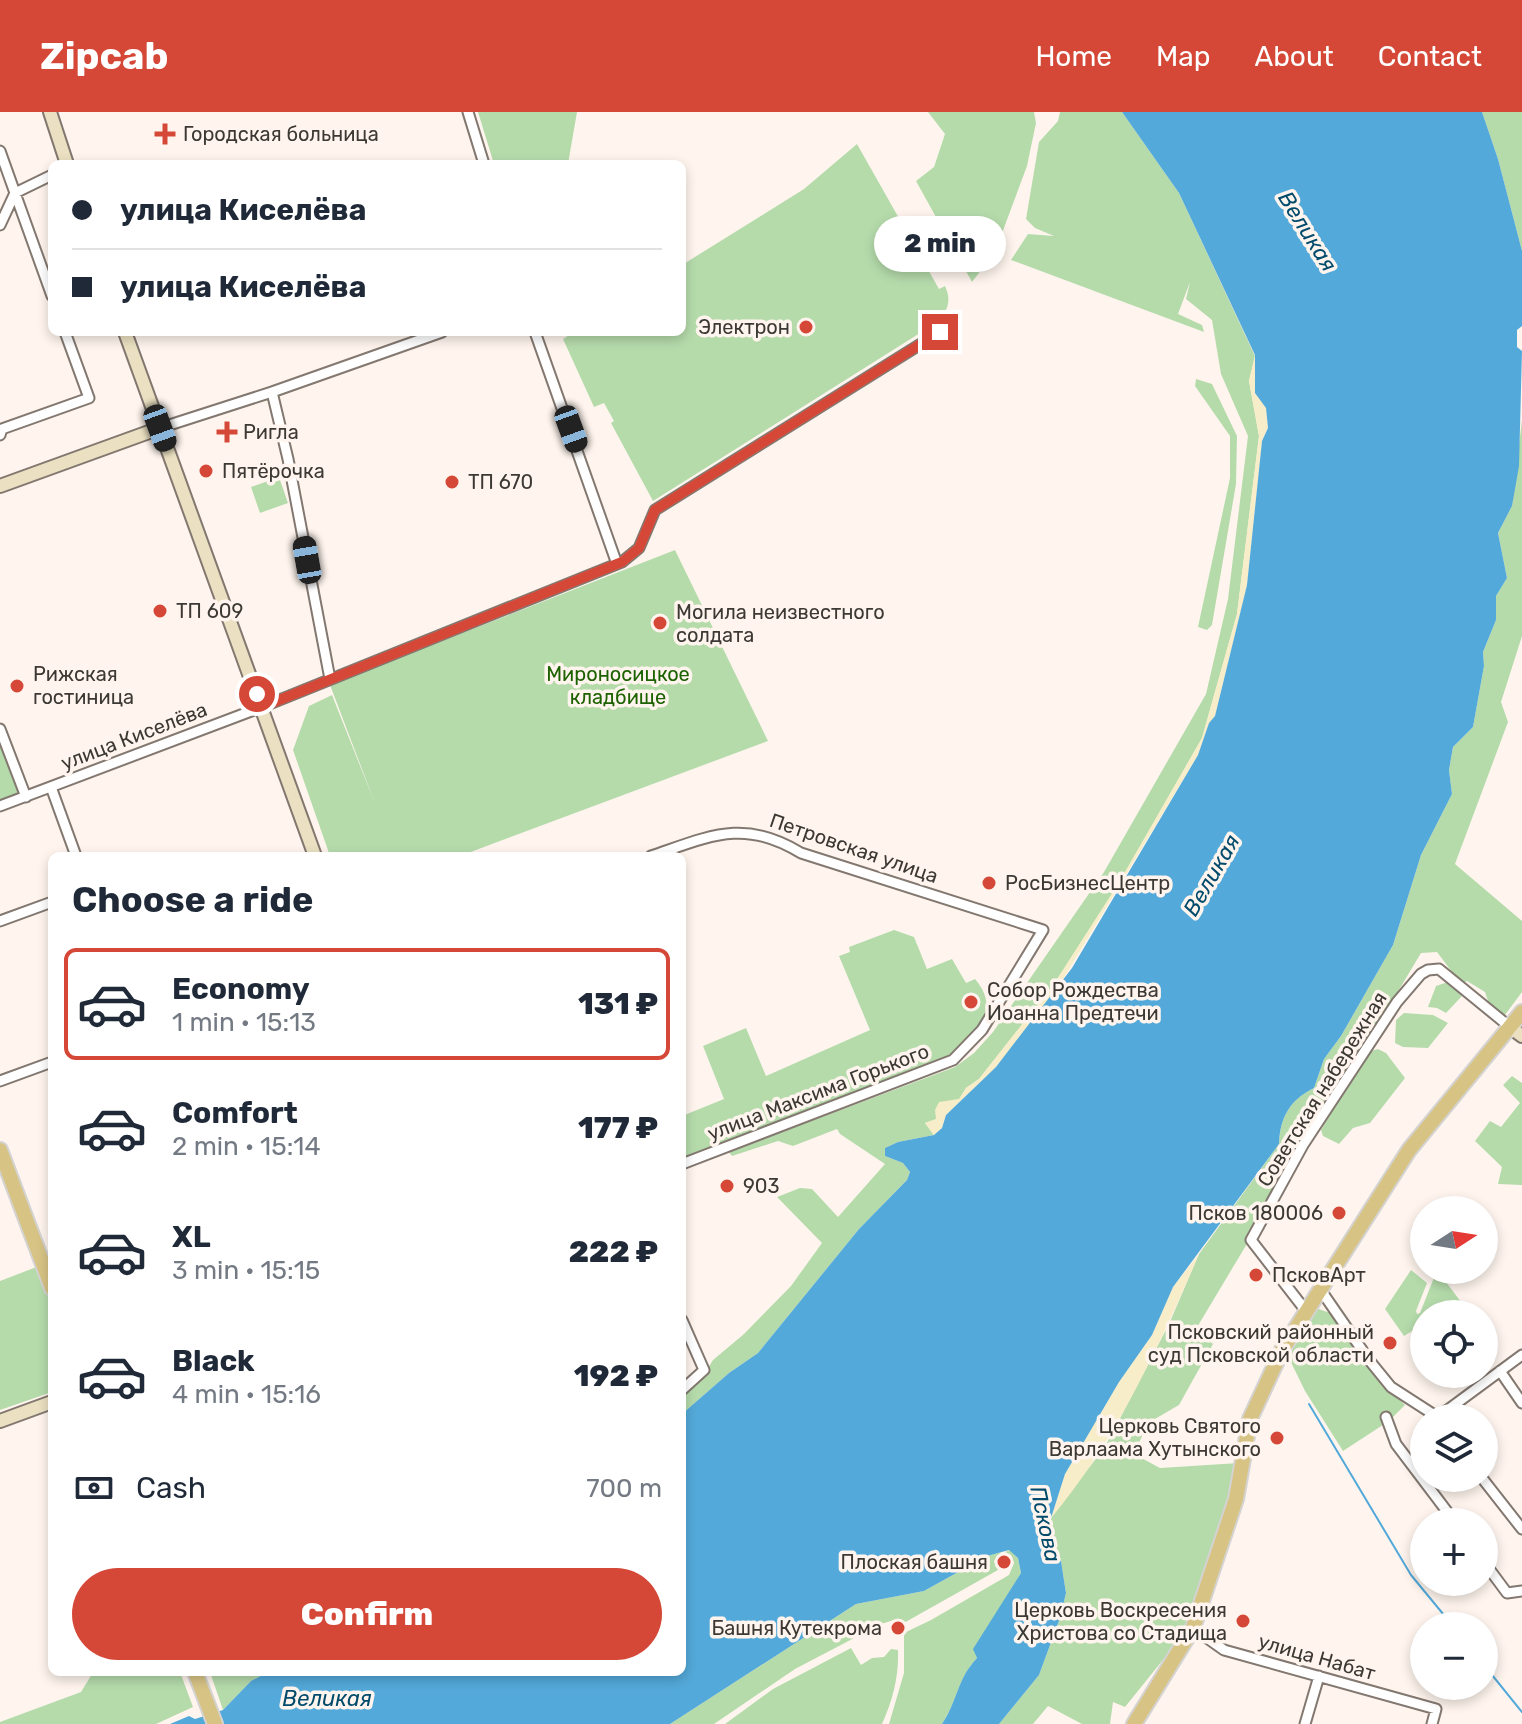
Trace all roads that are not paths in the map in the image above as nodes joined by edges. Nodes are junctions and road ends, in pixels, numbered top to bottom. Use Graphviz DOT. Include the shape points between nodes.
graph roads {
  1 [pos="50,112"];
  2 [pos="468,112"];
  3 [pos="0,151"];
  4 [pos="66,160"];
  5 [pos="483,160"];
  6 [pos="48,177"];
  7 [pos="15,193"];
  8 [pos="0,198"];
  9 [pos="0,225"];
  10 [pos="48,285"];
  11 [pos="940,332"];
  12 [pos="66,336"];
  13 [pos="126,336"];
  14 [pos="431,336"];
  15 [pos="536,336"];
  16 [pos="272,392"];
  17 [pos="160,428"];
  18 [pos="0,435"];
  19 [pos="0,486"];
  20 [pos="617,564"];
  21 [pos="330,679"];
  22 [pos="262,707"];
  23 [pos="0,729"];
  24 [pos="51,787"];
  25 [pos="26,797"];
  26 [pos="0,806"];
  27 [pos="75,852"];
  28 [pos="314,852"];
  29 [pos="663,852"];
  30 [pos="48,903"];
  31 [pos="0,921"];
  32 [pos="1043,930"];
  33 [pos="1522,1012"];
  34 [pos="1516,1032"];
  35 [pos="48,1063"];
  36 [pos="0,1081"];
  37 [pos="0,1150"];
  38 [pos="686,1162"];
  39 [pos="48,1277"];
  40 [pos="1320,1289"];
  41 [pos="1306,1311"];
  42 [pos="686,1329"];
  43 [pos="1522,1355"];
  44 [pos="1500,1371"];
  45 [pos="686,1386"];
  46 [pos="48,1403"];
  47 [pos="1522,1403"];
  48 [pos="1414,1404"];
  49 [pos="1456,1404"];
  50 [pos="1386,1417"];
  51 [pos="0,1421"];
  52 [pos="1493,1492"];
  53 [pos="1444,1508"];
  54 [pos="1522,1529"];
  55 [pos="1498,1580"];
  56 [pos="1522,1591"];
  57 [pos="1193,1628"];
  58 [pos="197,1676"];
  59 [pos="1319,1676"];
  60 [pos="215,1724"];
  61 [pos="1134,1724"];
  62 [pos="1305,1724"];
  63 [pos="1432,1724"];
  1 -- 4 [label="main road"];
  2 -- 5 [label="street"];
  3 -- 7 [label="street"];
  6 -- 7 [label="street"];
  7 -- 8 [label="street"];
  7 -- 9 [label="street"];
  7 -- 10 [label="street"];
  11 -- 20 [label="street, улица Киселёва" via="655,510 639,548"];
  12 -- 18 [label="street" via="89,398 2,429"];
  13 -- 17 [label="main road"];
  14 -- 16 [label="street"];
  15 -- 20 [label="street"];
  16 -- 17 [label="street"];
  16 -- 21 [label="street"];
  17 -- 19 [label="main road"];
  17 -- 22 [label="main road"];
  20 -- 21 [label="street, улица Киселёва"];
  21 -- 22 [label="street, улица Киселёва"];
  22 -- 24 [label="street, улица Киселёва"];
  22 -- 28 [label="main road"];
  23 -- 25 [label="street"];
  24 -- 25 [label="street, улица Киселёва"];
  24 -- 27 [label="street"];
  25 -- 26 [label="street, улица Киселёва"];
  29 -- 32 [label="street, Петровская улица" via="717,834 771,837 801,853"];
  30 -- 31 [label="street"];
  32 -- 38 [label="street, улица Максима Горького" via="982,1030 953,1060"];
  33 -- 34 [label="main road"];
  34 -- 40 [label="main road" via="1409,1150"];
  34 -- 41 [label="street, Советская набережная" via="1439,969 1428,970 1397,1002 1303,1145 1251,1240"];
  35 -- 36 [label="street"];
  37 -- 39 [label="main road"];
  40 -- 41 [label="main road"];
  40 -- 48 [label="street" via="1391,1387"];
  41 -- 57 [label="main road" via="1250,1419 1236,1499"];
  42 -- 45 [label="street" via="704,1370"];
  43 -- 44 [label="street"];
  44 -- 47 [label="street"];
  44 -- 49 [label="street"];
  46 -- 51 [label="main road"];
  50 -- 53 [label="street" via="1396,1444"];
  52 -- 54 [label="street"];
  55 -- 56 [label="street" via="1509,1594"];
  57 -- 59 [label="street, улица Набат" via="1224,1650"];
  57 -- 61 [label="main road"];
  58 -- 60 [label="main road"];
  59 -- 62 [label="street"];
  59 -- 63 [label="street, улица Набат" via="1436,1709"];
}
